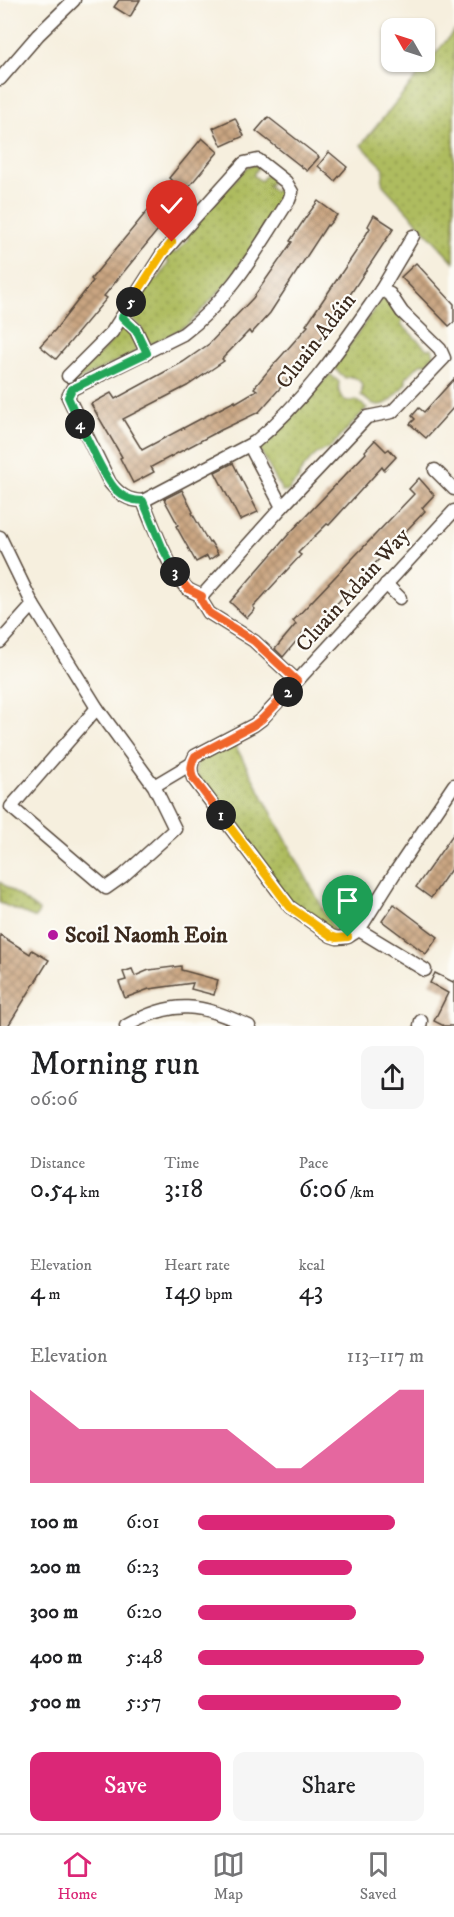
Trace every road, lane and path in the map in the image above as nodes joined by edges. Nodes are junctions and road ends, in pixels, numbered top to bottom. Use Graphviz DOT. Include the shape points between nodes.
graph roads {
  1 [pos="75,0"];
  2 [pos="0,79"];
  3 [pos="413,236"];
  4 [pos="381,290"];
  5 [pos="122,317"];
  6 [pos="147,353"];
  7 [pos="68,376"];
  8 [pos="253,452"];
  9 [pos="435,470"];
  10 [pos="454,489"];
  11 [pos="143,501"];
  12 [pos="282,507"];
  13 [pos="454,511"];
  14 [pos="0,537"];
  15 [pos="386,584"];
  16 [pos="202,596"];
  17 [pos="400,598"];
  18 [pos="33,605"];
  19 [pos="0,642"];
  20 [pos="297,681"];
  21 [pos="97,708"];
  22 [pos="191,764"];
  23 [pos="454,785"];
  24 [pos="154,786"];
  25 [pos="354,933"];
  26 [pos="425,970"];
  27 [pos="126,1026"];
  28 [pos="249,1026"];
  1 -- 2 [label="street"];
  3 -- 4 [label="street"];
  4 -- 11 [label="street, Cluain Adáin" via="326,368 269,430 255,442"];
  4 -- 12 [label="street, Cluain Adáin" via="390,294 444,358 393,412 367,417"];
  5 -- 6 [label="street" via="136,330"];
  5 -- 6 [label="street" via="162,254 244,163 258,160 286,182 292,192 289,200 230,289 195,325"];
  5 -- 7 [label="street"];
  6 -- 11 [label="street" via="72,389 68,397 110,483 133,501"];
  8 -- 12 [label="street"];
  9 -- 10 [label="street"];
  11 -- 16 [label="street" via="176,574 188,589"];
  12 -- 16 [label="street"];
  13 -- 15 [label="street, Cluain Adain Way"];
  14 -- 18 [label="street"];
  15 -- 17 [label="street"];
  15 -- 20 [label="street, Cluain Adain Way"];
  16 -- 20 [label="street" via="209,613 254,641"];
  18 -- 19 [label="street"];
  18 -- 21 [label="street"];
  20 -- 22 [label="street, Cluain Adain Way" via="262,719 202,751"];
  21 -- 24 [label="street"];
  21 -- 24 [label="street" via="11,807 106,888 175,829"];
  22 -- 24 [label="street, Cluain Adain Way"];
  22 -- 25 [label="street" via="193,778 290,907 331,936"];
  23 -- 25 [label="street"];
  25 -- 26 [label="street"];
  27 -- 28 [label="street" via="166,1008 184,1007 206,1009"];
}
